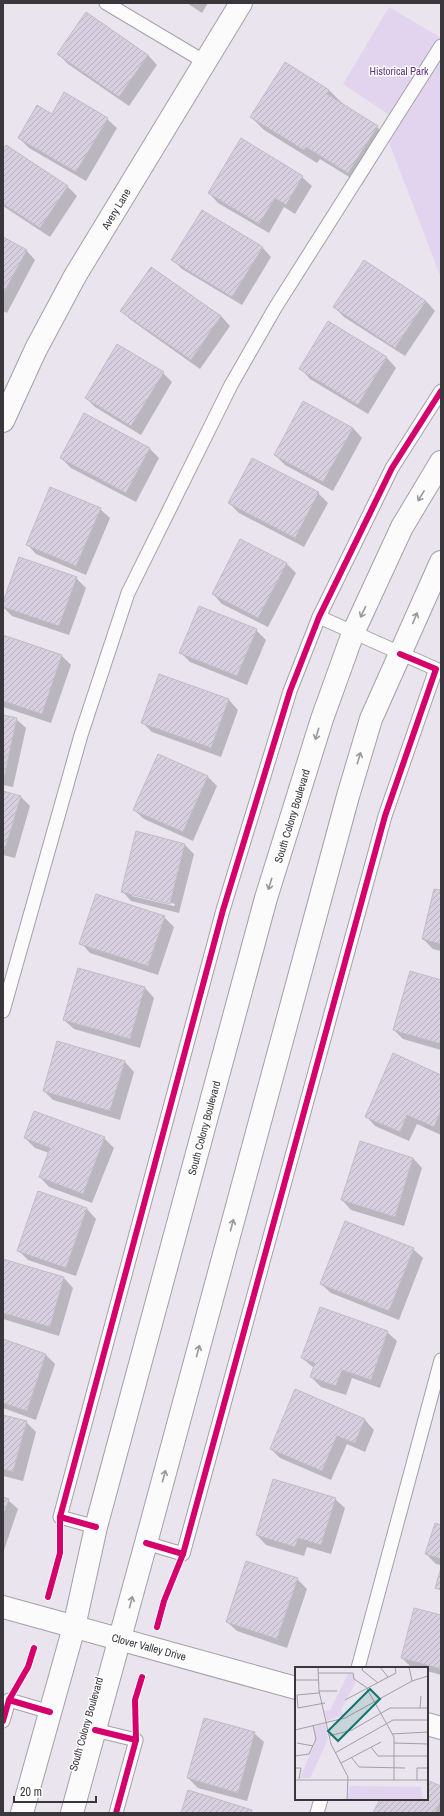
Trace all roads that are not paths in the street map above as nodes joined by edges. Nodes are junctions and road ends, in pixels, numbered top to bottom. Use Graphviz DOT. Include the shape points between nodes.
graph roads {
  1 [pos="106,3"];
  2 [pos="241,3"];
  3 [pos="441,46"];
  4 [pos="205,62"];
  5 [pos="441,391"];
  6 [pos="3,421"];
  7 [pos="441,462"];
  8 [pos="441,562"];
  9 [pos="319,617"];
  10 [pos="353,633"];
  11 [pos="400,654"];
  12 [pos="439,670"];
  13 [pos="3,1011"];
  14 [pos="441,1360"];
  15 [pos="96,1527"];
  16 [pos="146,1543"];
  17 [pos="3,1607"];
  18 [pos="74,1627"];
  19 [pos="120,1639"];
  20 [pos="358,1667"];
  21 [pos="295,1688"];
  22 [pos="50,1712"];
  23 [pos="3,1721"];
  24 [pos="428,1724"];
  25 [pos="441,1728"];
  26 [pos="95,1730"];
  27 [pos="321,1800"];
  28 [pos="22,1813"];
  29 [pos="72,1813"];
  30 [pos="116,1813"];
  31 [pos="317,1813"];
  1 -- 4 [label="lane"];
  2 -- 4 [label="main road, Avery Lane"];
  3 -- 13 [label="lane" via="275,308 231,385 128,593 81,735"];
  4 -- 6 [label="main road, Avery Lane" via="75,276 36,349"];
  5 -- 9 [label="lane" via="392,468"];
  7 -- 10 [label="main road, South Colony Boulevard, one-way" via="402,527"];
  11 -- 8 [label="main road, South Colony Boulevard, one-way"];
  9 -- 10 [label="lane"];
  9 -- 15 [label="lane" via="290,691 223,910 60,1517"];
  10 -- 11 [label="lane"];
  10 -- 15 [label="main road, South Colony Boulevard, one-way" via="322,719 266,898"];
  11 -- 12 [label="lane"];
  16 -- 11 [label="main road, South Colony Boulevard, one-way" via="348,796 371,719"];
  12 -- 16 [label="lane" via="385,816 183,1554"];
  14 -- 20 [label="lane"];
  15 -- 18 [label="main road, South Colony Boulevard"];
  19 -- 16 [label="main road, South Colony Boulevard, one-way"];
  17 -- 18 [label="main road, Clover Valley Drive"];
  18 -- 19 [label="main road, Clover Valley Drive"];
  18 -- 22 [label="main road, South Colony Boulevard"];
  19 -- 21 [label="main road, Clover Valley Drive"];
  19 -- 26 [label="main road, South Colony Boulevard"];
  22 -- 23 [label="lane" via="9,1700"];
  22 -- 28 [label="main road, South Colony Boulevard"];
  24 -- 25 [label="main road"];
  26 -- 29 [label="main road, South Colony Boulevard"];
  26 -- 30 [label="lane" via="136,1740"];
  27 -- 31 [label="lane"];
}
